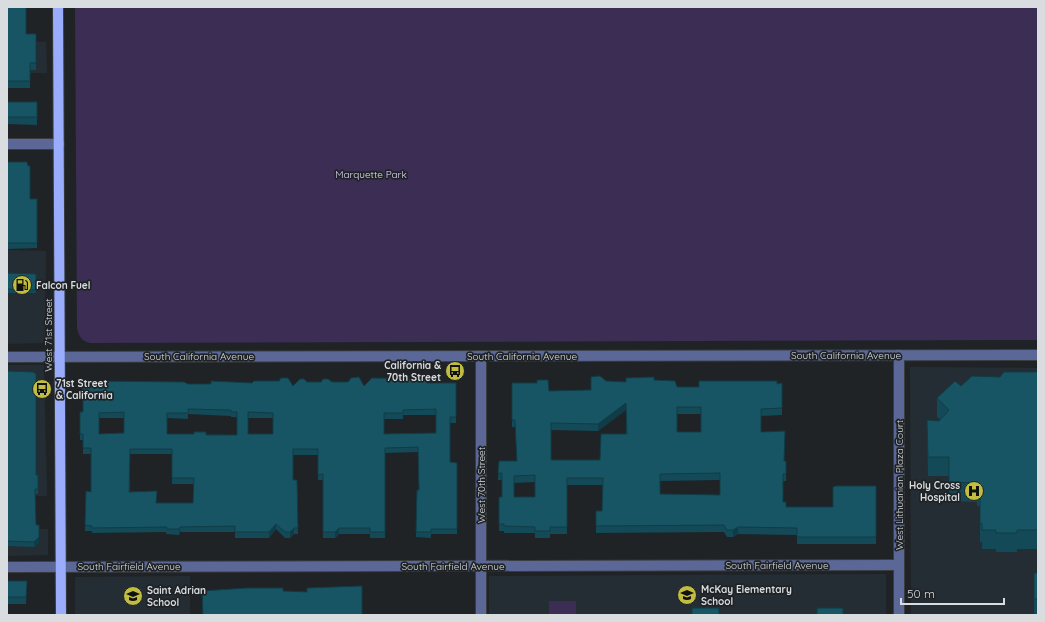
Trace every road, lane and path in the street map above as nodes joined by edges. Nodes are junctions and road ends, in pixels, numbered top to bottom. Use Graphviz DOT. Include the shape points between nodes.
graph roads {
  1 [pos="58,7"];
  2 [pos="7,144"];
  3 [pos="59,144"];
  4 [pos="899,355"];
  5 [pos="1038,355"];
  6 [pos="60,356"];
  7 [pos="480,356"];
  8 [pos="7,357"];
  9 [pos="899,565"];
  10 [pos="61,566"];
  11 [pos="481,566"];
  12 [pos="7,567"];
  13 [pos="61,615"];
  14 [pos="481,615"];
  15 [pos="899,615"];
  1 -- 3 [label="main road, West 71st Street"];
  2 -- 3 [label="street"];
  3 -- 6 [label="main road, West 71st Street"];
  4 -- 5 [label="street, South California Avenue"];
  4 -- 7 [label="street, South California Avenue"];
  4 -- 9 [label="street, West Lithuanian Plaza Court"];
  6 -- 7 [label="street, South California Avenue"];
  6 -- 8 [label="street, South California Avenue"];
  6 -- 10 [label="main road, West 71st Street"];
  7 -- 11 [label="street, West 70th Street"];
  9 -- 11 [label="street, South Fairfield Avenue"];
  9 -- 15 [label="street, West Lithuanian Plaza Court"];
  10 -- 11 [label="street, South Fairfield Avenue"];
  10 -- 12 [label="street, South Fairfield Avenue"];
  10 -- 13 [label="main road, West 71st Street"];
  11 -- 14 [label="street, West 70th Street"];
}
